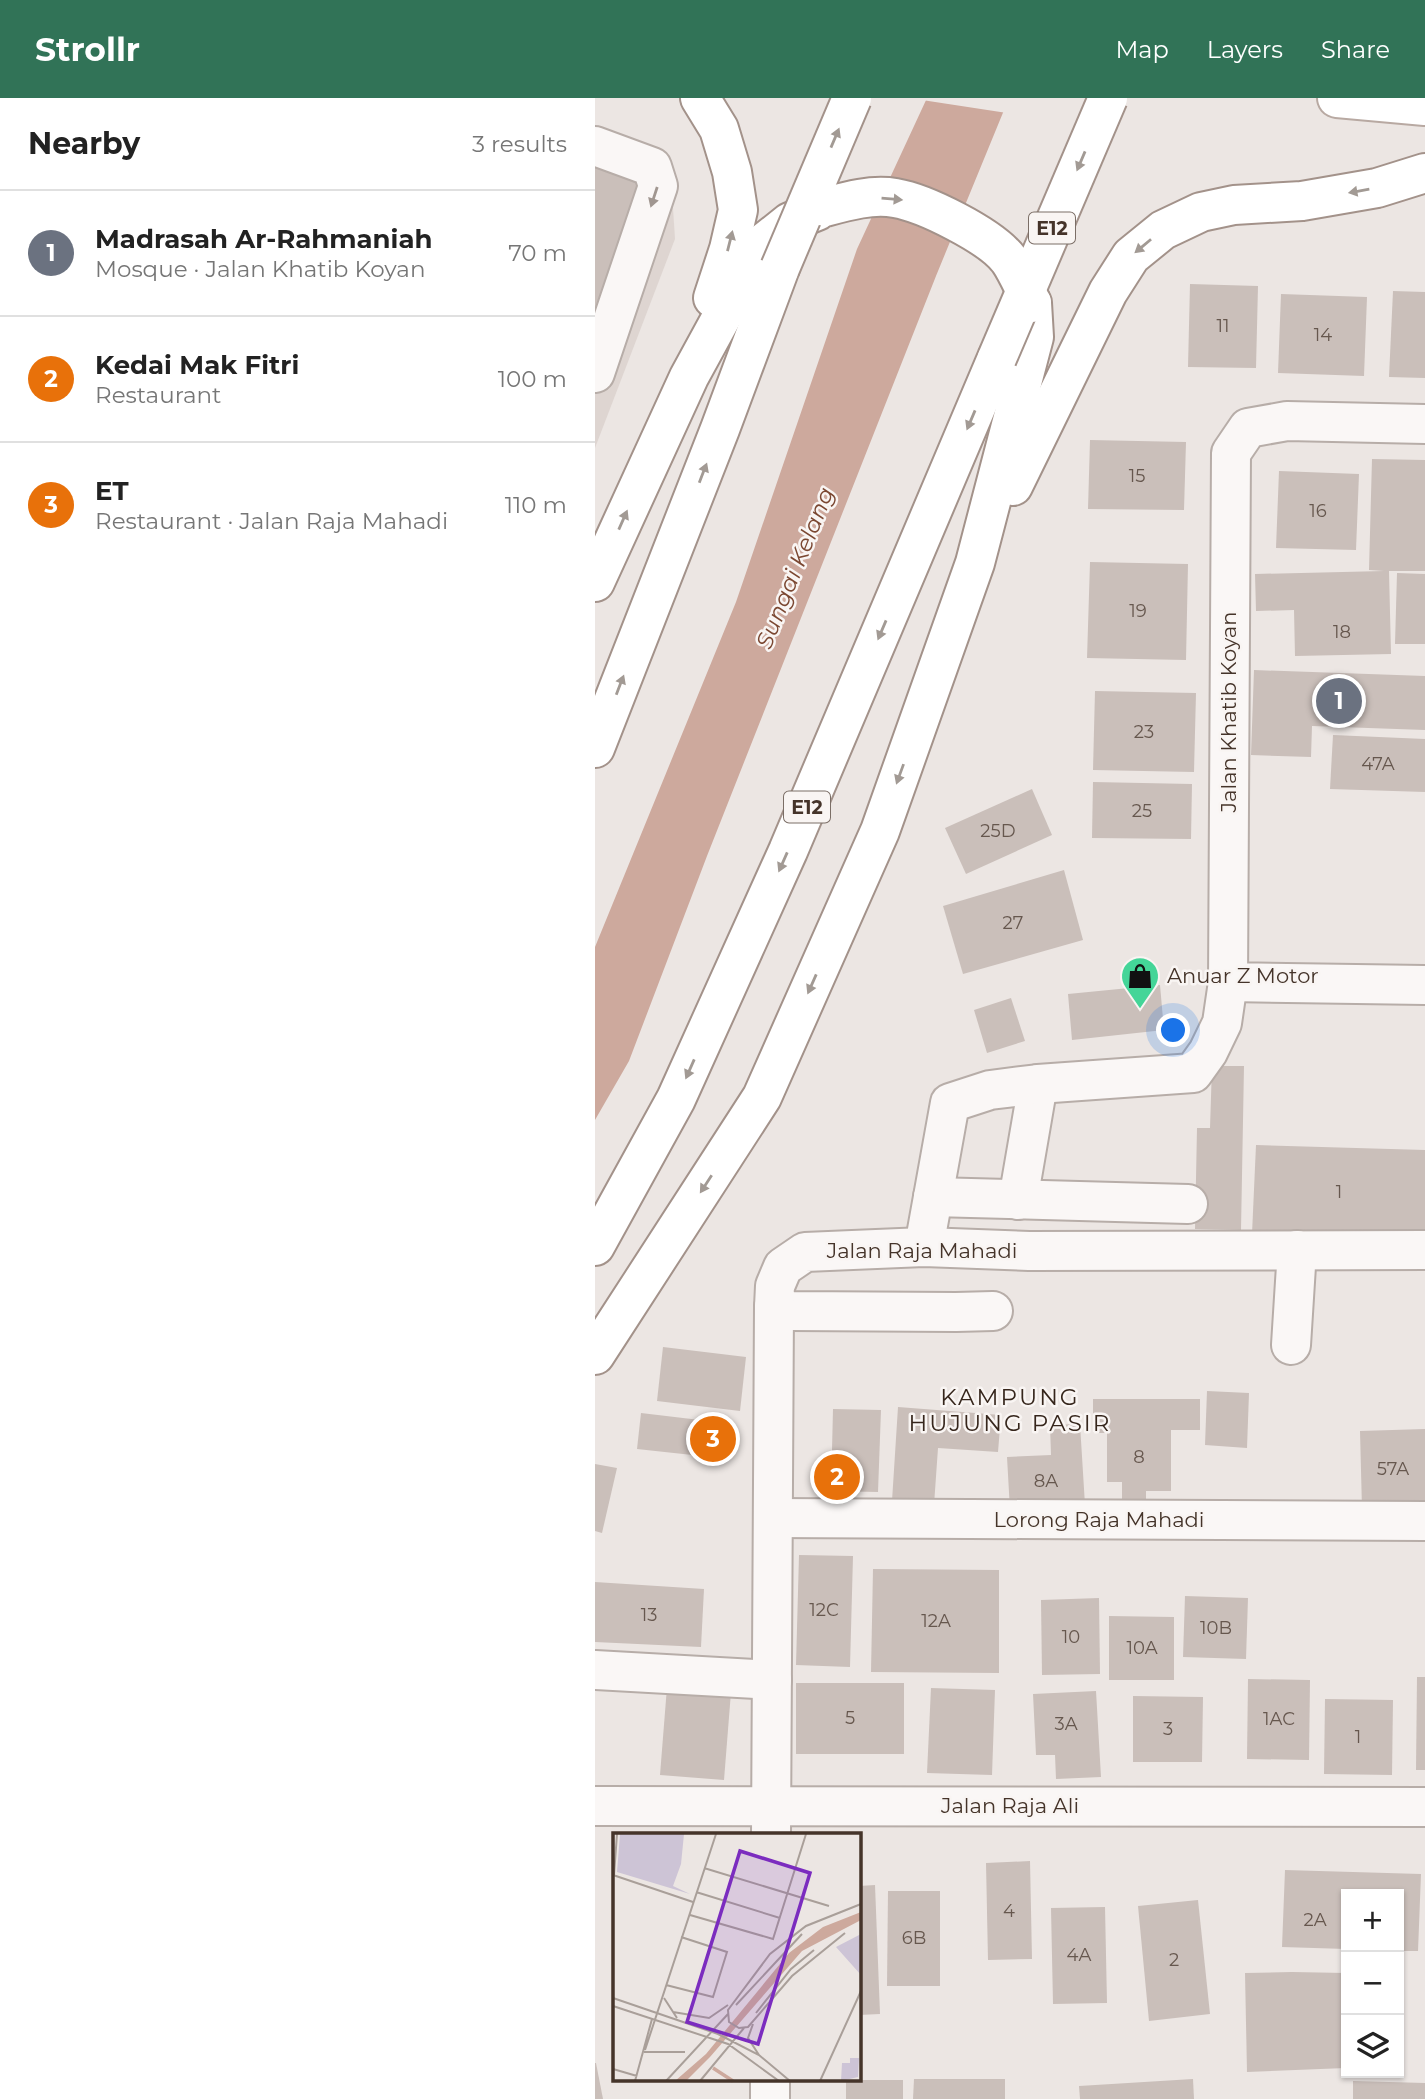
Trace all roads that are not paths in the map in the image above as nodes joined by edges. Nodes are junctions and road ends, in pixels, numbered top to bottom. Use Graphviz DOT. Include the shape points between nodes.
graph roads {
  1 [pos="701,98"];
  2 [pos="852,98"];
  3 [pos="1108,98"];
  4 [pos="1337,98"];
  5 [pos="1425,106"];
  6 [pos="595,146"];
  7 [pos="1425,173"];
  8 [pos="595,373"];
  9 [pos="689,377"];
  10 [pos="1425,424"];
  11 [pos="975,563"];
  12 [pos="595,582"];
  13 [pos="595,748"];
  14 [pos="1228,982"];
  15 [pos="1425,985"];
  16 [pos="1038,1084"];
  17 [pos="933,1197"];
  18 [pos="1018,1200"];
  19 [pos="1188,1204"];
  20 [pos="595,1245"];
  21 [pos="924,1247"];
  22 [pos="1297,1250"];
  23 [pos="1425,1250"];
  24 [pos="774,1307"];
  25 [pos="993,1311"];
  26 [pos="1291,1345"];
  27 [pos="595,1355"];
  28 [pos="773,1518"];
  29 [pos="1425,1521"];
  30 [pos="595,1670"];
  31 [pos="772,1680"];
  32 [pos="595,1806"];
  33 [pos="1425,1807"];
  34 [pos="771,1820"];
  35 [pos="770,2081"];
  36 [pos="770,2099"];
  9 -- 1 [label="main road, one-way" via="738,211 719,130"];
  13 -- 2 [label="main road, one-way, bridge" via="780,268"];
  3 -- 20 [label="main road, E12, one-way, bridge" via="788,851 676,1099"];
  4 -- 5 [label="main road"];
  6 -- 8 [label="street, one-way" via="653,167 658,186"];
  7 -- 11 [label="main road, one-way" via="1377,188 1201,212 1163,230 1131,256 1108,292"];
  9 -- 11 [label="main road, one-way, bridge" via="761,245 790,222 855,199 893,198 917,204 982,236 1008,258 1032,303 1034,337"];
  12 -- 9 [label="main road, one-way"];
  10 -- 14 [label="street, Jalan Khatib Koyan" via="1287,421 1248,428 1231,453"];
  11 -- 27 [label="main road, one-way" via="880,831 762,1097"];
  14 -- 15 [label="street"];
  14 -- 16 [label="street, Jalan Khatib Koyan" via="1222,1023 1193,1073"];
  16 -- 17 [label="street" via="990,1090 950,1103"];
  16 -- 18 [label="street"];
  17 -- 18 [label="street"];
  17 -- 21 [label="street"];
  18 -- 19 [label="street"];
  21 -- 22 [label="street, Jalan Raja Mahadi"];
  21 -- 24 [label="street, Jalan Raja Mahadi" via="805,1252 783,1267 775,1286"];
  22 -- 23 [label="street, Jalan Raja Mahadi"];
  22 -- 26 [label="street"];
  24 -- 25 [label="street" via="791,1311"];
  24 -- 28 [label="street, Jalan Raja Mahadi"];
  28 -- 29 [label="street, Lorong Raja Mahadi"];
  28 -- 31 [label="street, Jalan Raja Mahadi"];
  30 -- 31 [label="street"];
  31 -- 34 [label="street, Jalan Raja Mahadi"];
  32 -- 34 [label="street, Jalan Raja Ali"];
  33 -- 34 [label="street, Jalan Raja Ali"];
  35 -- 36 [label="street"];
}
